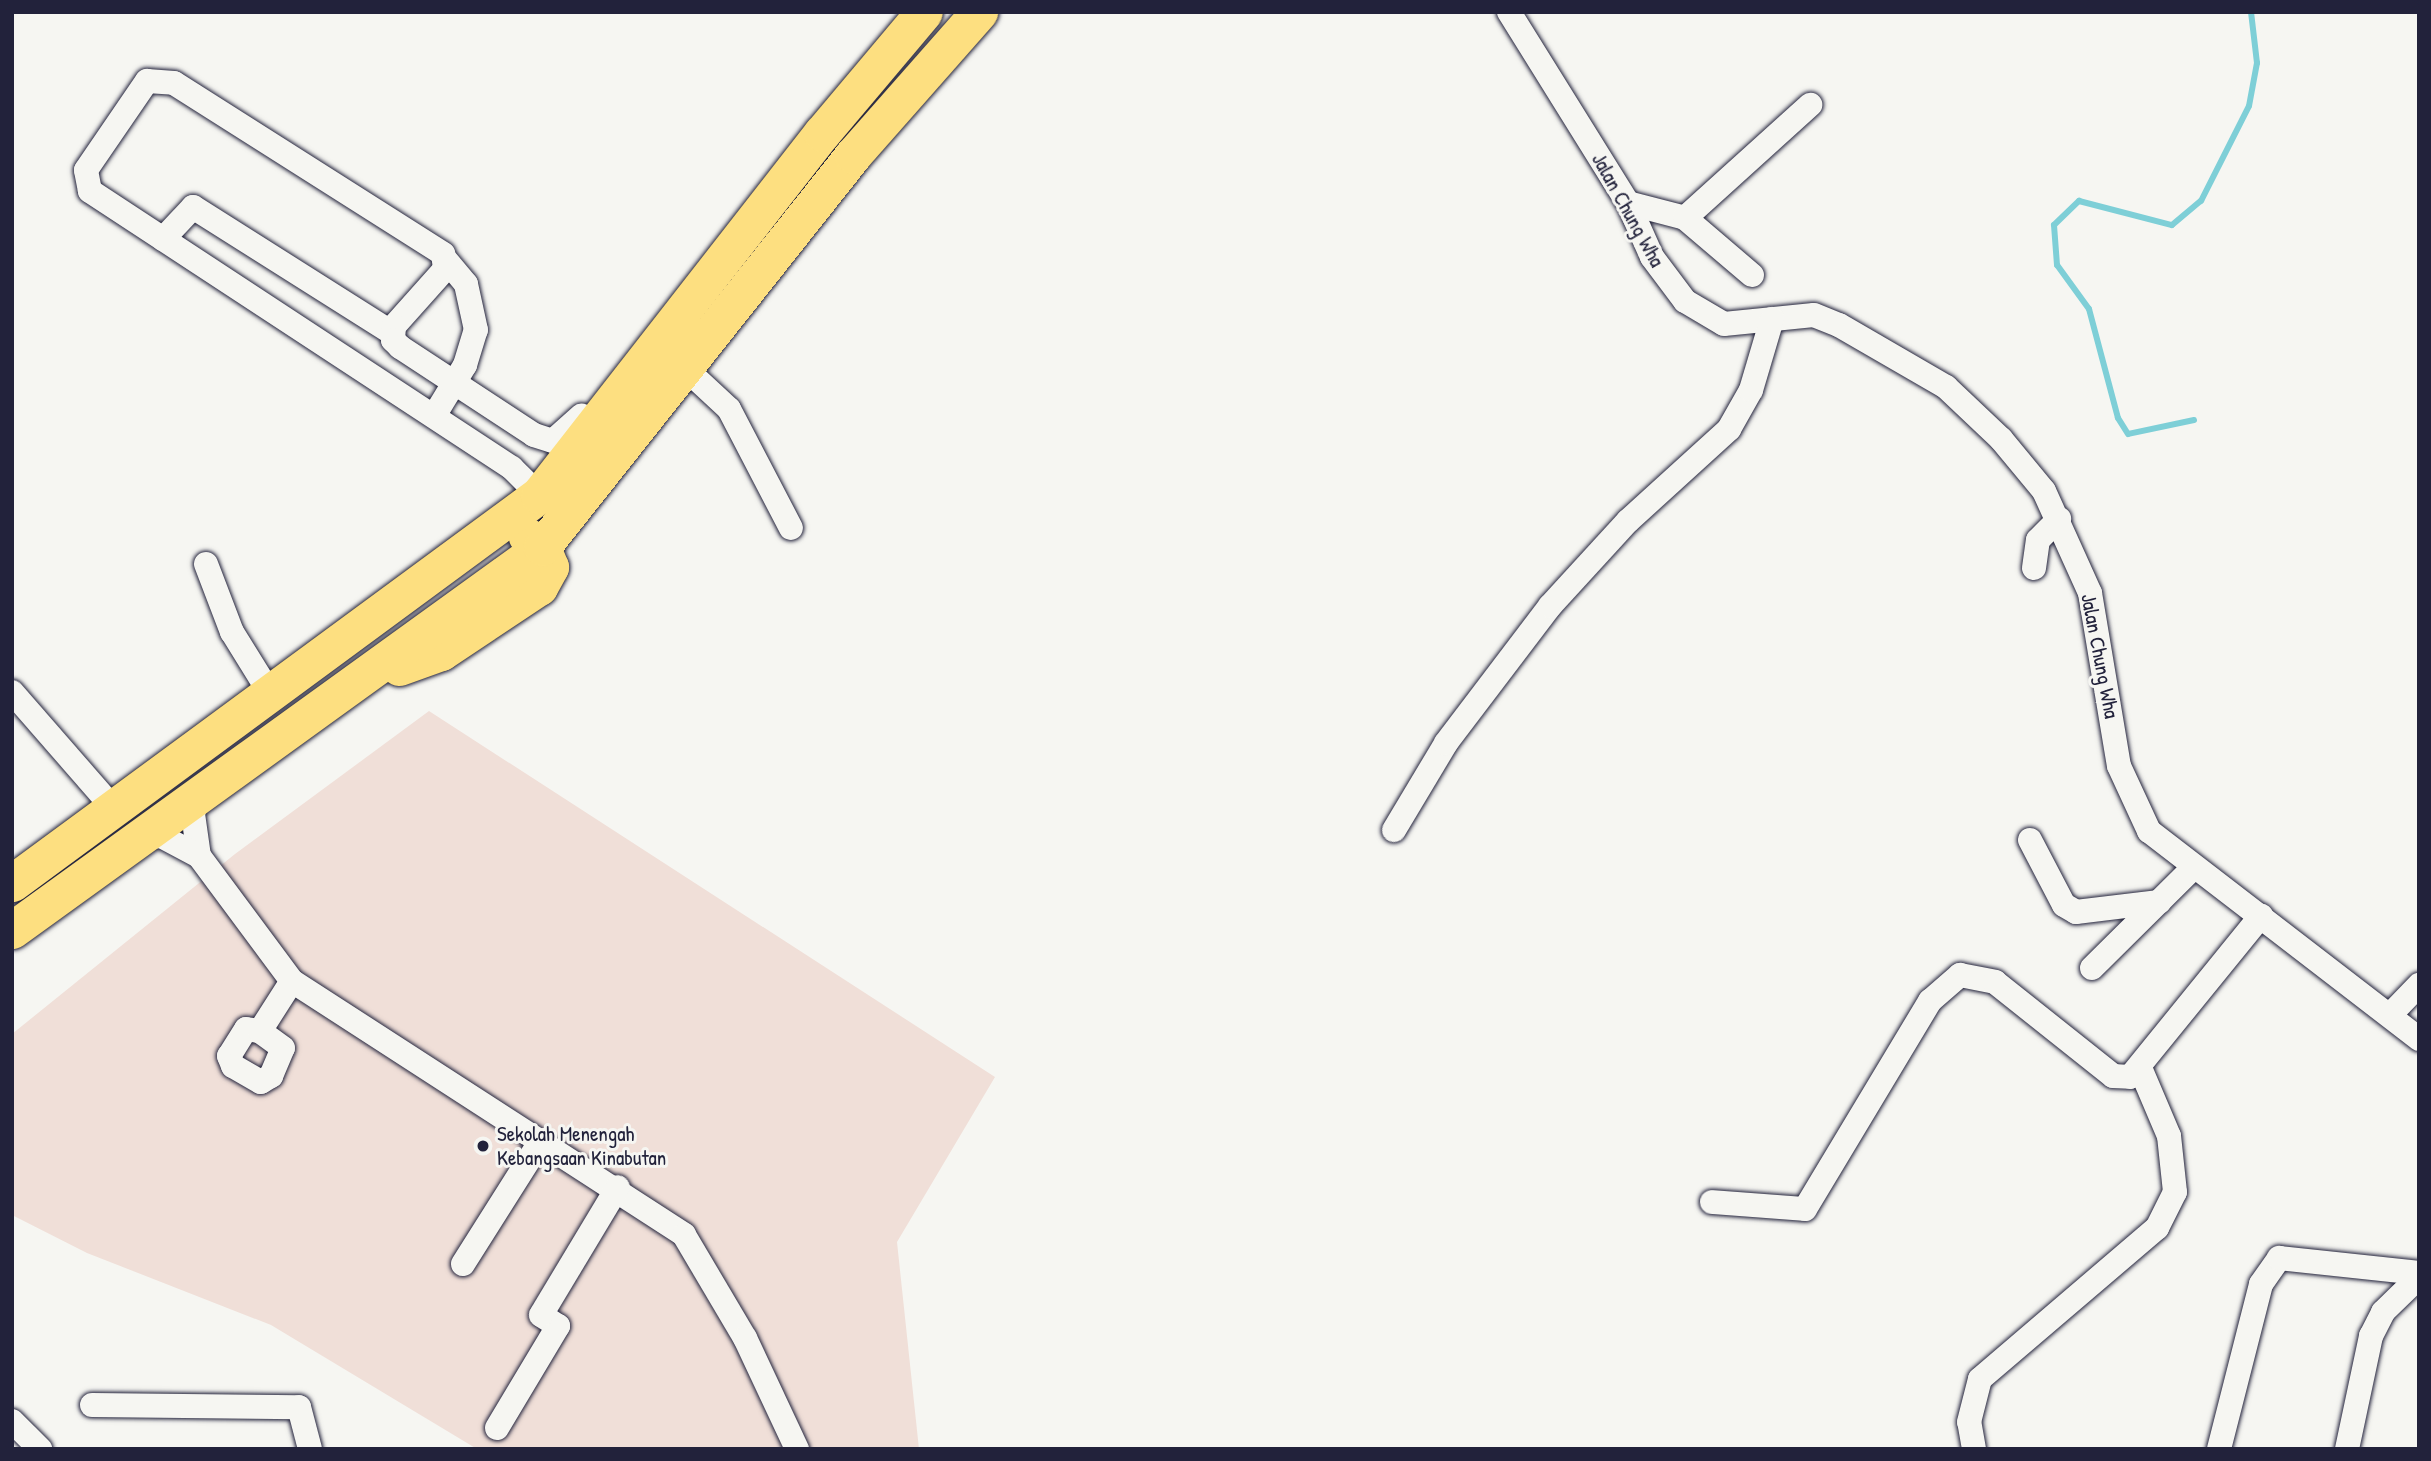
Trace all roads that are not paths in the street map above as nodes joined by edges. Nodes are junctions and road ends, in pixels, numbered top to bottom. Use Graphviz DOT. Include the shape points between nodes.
graph roads {
  1 [pos="924,12"];
  2 [pos="979,12"];
  3 [pos="1509,12"];
  4 [pos="1810,105"];
  5 [pos="1629,203"];
  6 [pos="1685,218"];
  7 [pos="163,239"];
  8 [pos="446,260"];
  9 [pos="1752,275"];
  10 [pos="1772,319"];
  11 [pos="392,333"];
  12 [pos="643,364"];
  13 [pos="687,370"];
  14 [pos="455,384"];
  15 [pos="434,416"];
  16 [pos="539,495"];
  17 [pos="2059,519"];
  18 [pos="791,528"];
  19 [pos="553,536"];
  20 [pos="205,564"];
  21 [pos="2034,568"];
  22 [pos="347,641"];
  23 [pos="12,692"];
  24 [pos="271,695"];
  25 [pos="198,795"];
  26 [pos="114,808"];
  27 [pos="1394,830"];
  28 [pos="136,839"];
  29 [pos="2030,840"];
  30 [pos="199,856"];
  31 [pos="2192,869"];
  32 [pos="12,883"];
  33 [pos="2159,902"];
  34 [pos="2262,916"];
  35 [pos="12,929"];
  36 [pos="2092,968"];
  37 [pos="292,981"];
  38 [pos="2419,985"];
  39 [pos="2390,1015"];
  40 [pos="260,1031"];
  41 [pos="2419,1039"];
  42 [pos="2141,1070"];
  43 [pos="540,1142"];
  44 [pos="618,1187"];
  45 [pos="1712,1202"];
  46 [pos="463,1264"];
  47 [pos="2419,1275"];
  48 [pos="92,1405"];
  49 [pos="12,1421"];
  50 [pos="497,1428"];
  51 [pos="40,1449"];
  52 [pos="310,1449"];
  53 [pos="797,1449"];
  54 [pos="1974,1449"];
  55 [pos="2218,1449"];
  56 [pos="2347,1449"];
  1 -- 12 [label="highway" via="822,132"];
  2 -- 13 [label="highway" via="853,155"];
  3 -- 5 [label="street, Jalan Chung Wha"];
  4 -- 6 [label="street"];
  5 -- 6 [label="street"];
  5 -- 10 [label="street, Jalan Chung Wha" via="1652,257 1685,300 1724,324"];
  6 -- 9 [label="street"];
  7 -- 8 [label="street" via="90,191 84,181 135,94 158,77 376,208 438,248"];
  7 -- 11 [label="street" via="193,207"];
  7 -- 15 [label="street"];
  8 -- 11 [label="street"];
  8 -- 14 [label="street" via="466,284 477,318 473,349"];
  10 -- 17 [label="street, Jalan Chung Wha" via="1814,315 1886,348 1946,387 2001,439"];
  10 -- 27 [label="street" via="1751,390 1729,429 1628,521 1550,606 1447,743"];
  11 -- 14 [label="street" via="400,346"];
  12 -- 14 [label="street" via="615,373 553,441"];
  12 -- 16 [label="highway"];
  13 -- 18 [label="street" via="729,409"];
  13 -- 19 [label="highway"];
  14 -- 15 [label="street"];
  15 -- 16 [label="street" via="512,468"];
  16 -- 19 [label="highway"];
  16 -- 22 [label="highway"];
  17 -- 21 [label="street" via="2038,540"];
  17 -- 31 [label="street, Jalan Chung Wha" via="2090,593 2130,800 2149,831"];
  19 -- 22 [label="highway" via="522,534 506,539 371,638"];
  19 -- 25 [label="highway"];
  20 -- 24 [label="street" via="232,632"];
  22 -- 24 [label="highway"];
  23 -- 26 [label="street"];
  24 -- 26 [label="highway"];
  25 -- 28 [label="highway"];
  25 -- 30 [label="street" via="193,814"];
  26 -- 32 [label="highway"];
  28 -- 30 [label="street" via="161,836"];
  28 -- 35 [label="highway"];
  29 -- 33 [label="street" via="2064,905 2076,912"];
  30 -- 37 [label="street"];
  31 -- 33 [label="street"];
  31 -- 34 [label="street, Jalan Chung Wha"];
  33 -- 36 [label="street"];
  34 -- 39 [label="street, Jalan Chung Wha"];
  34 -- 42 [label="street"];
  37 -- 40 [label="street"];
  37 -- 43 [label="street"];
  38 -- 39 [label="street"];
  39 -- 41 [label="street, Jalan Chung Wha"];
  42 -- 45 [label="street" via="2113,1076 1995,982 1960,975 1930,1001 1805,1209"];
  42 -- 54 [label="street" via="2169,1136 2175,1192 2157,1228 1980,1379 1969,1422"];
  43 -- 44 [label="street"];
  43 -- 46 [label="street"];
  44 -- 50 [label="street" via="541,1315 558,1326"];
  44 -- 53 [label="street" via="684,1235 705,1265"];
  47 -- 55 [label="street" via="2279,1258 2261,1284"];
  47 -- 56 [label="street" via="2383,1312 2371,1336"];
  48 -- 52 [label="street" via="299,1407"];
  49 -- 51 [label="street"];
}
